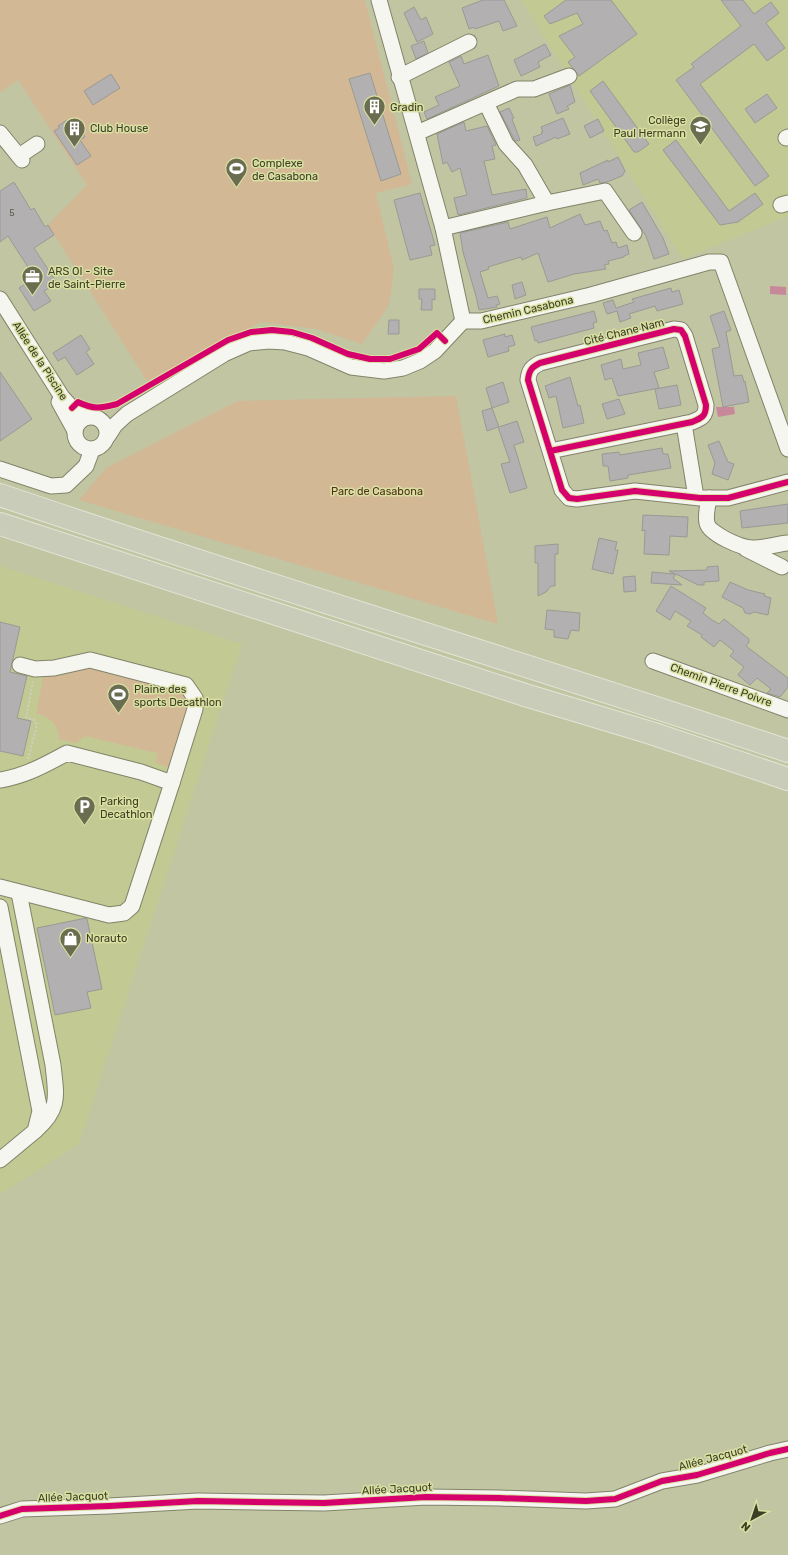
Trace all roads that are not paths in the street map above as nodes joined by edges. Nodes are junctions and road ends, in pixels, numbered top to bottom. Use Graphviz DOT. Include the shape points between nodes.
graph roads {
  1 [pos="379,0"];
  2 [pos="469,42"];
  3 [pos="569,76"];
  4 [pos="399,77"];
  5 [pos="486,103"];
  6 [pos="0,133"];
  7 [pos="417,133"];
  8 [pos="38,144"];
  9 [pos="547,203"];
  10 [pos="443,228"];
  11 [pos="634,233"];
  12 [pos="0,300"];
  13 [pos="0,309"];
  14 [pos="463,321"];
  15 [pos="127,414"];
  16 [pos="85,418"];
  17 [pos="101,420"];
  18 [pos="684,424"];
  19 [pos="75,432"];
  20 [pos="108,436"];
  21 [pos="87,448"];
  22 [pos="788,449"];
  23 [pos="550,451"];
  24 [pos="0,469"];
  25 [pos="0,480"];
  26 [pos="788,482"];
  27 [pos="0,495"];
  28 [pos="702,497"];
  29 [pos="0,524"];
  30 [pos="142,543"];
  31 [pos="788,543"];
  32 [pos="743,547"];
  33 [pos="782,567"];
  34 [pos="653,661"];
  35 [pos="20,666"];
  36 [pos="788,710"];
  37 [pos="788,751"];
  38 [pos="788,779"];
  39 [pos="0,780"];
  40 [pos="172,783"];
  41 [pos="0,887"];
  42 [pos="19,893"];
  43 [pos="0,907"];
  44 [pos="36,1131"];
  45 [pos="0,1160"];
  46 [pos="788,1449"];
  47 [pos="0,1516"];
  1 -- 4 [label="street"];
  2 -- 4 [label="street"];
  3 -- 5 [label="street" via="534,89 517,89"];
  4 -- 7 [label="street"];
  5 -- 7 [label="street"];
  5 -- 9 [label="street" via="506,144 525,165"];
  6 -- 8 [label="street" via="20,158"];
  7 -- 10 [label="street"];
  9 -- 10 [label="street"];
  9 -- 11 [label="street" via="605,191"];
  10 -- 14 [label="street"];
  12 -- 16 [label="street, Allée de la Piscine" via="62,397"];
  13 -- 19 [label="street, Allée de la Piscine"];
  14 -- 15 [label="street" via="435,351 420,361 403,368 384,371 351,367 308,348 285,342 249,343 224,354"];
  14 -- 22 [label="street, Chemin Casabona" via="481,321 591,295 709,262 721,262"];
  15 -- 17 [label="street"];
  15 -- 20 [label="street"];
  16 -- 17 [label="street"];
  16 -- 19 [label="street" via="80,421"];
  17 -- 20 [label="street" via="108,430"];
  18 -- 23 [label="street, Cité Chane Nam"];
  18 -- 23 [label="street, Cité Chane Nam" via="701,418 706,413 706,405 685,336 681,330 674,329 533,366 528,380"];
  18 -- 28 [label="street"];
  19 -- 21 [label="street" via="75,437"];
  20 -- 21 [label="street" via="103,446"];
  21 -- 24 [label="street" via="76,461 76,475 66,485 51,486"];
  23 -- 28 [label="street, Cité Chane Nam" via="562,490 569,498 635,491"];
  25 -- 30 [label="highway"];
  26 -- 28 [label="street, Cité Chane Nam" via="728,498"];
  27 -- 30 [label="highway"];
  28 -- 32 [label="street" via="707,523 711,530"];
  29 -- 38 [label="highway"];
  30 -- 37 [label="highway"];
  31 -- 32 [label="street"];
  32 -- 33 [label="street"];
  34 -- 36 [label="street, Chemin Pierre Poivre"];
  35 -- 40 [label="street" via="35,669 54,668 90,660 186,685 195,698 195,709"];
  39 -- 40 [label="street" via="16,778 67,753 141,772"];
  40 -- 42 [label="street" via="132,906 124,913 109,915"];
  41 -- 42 [label="street"];
  42 -- 44 [label="street" via="53,1065 55,1093 54,1109"];
  43 -- 44 [label="street" via="40,1110"];
  44 -- 45 [label="street"];
  46 -- 47 [label="street, Allée Jacquot" via="697,1475 662,1481 615,1499 586,1501 426,1497 324,1503 198,1501 22,1509"];
}
